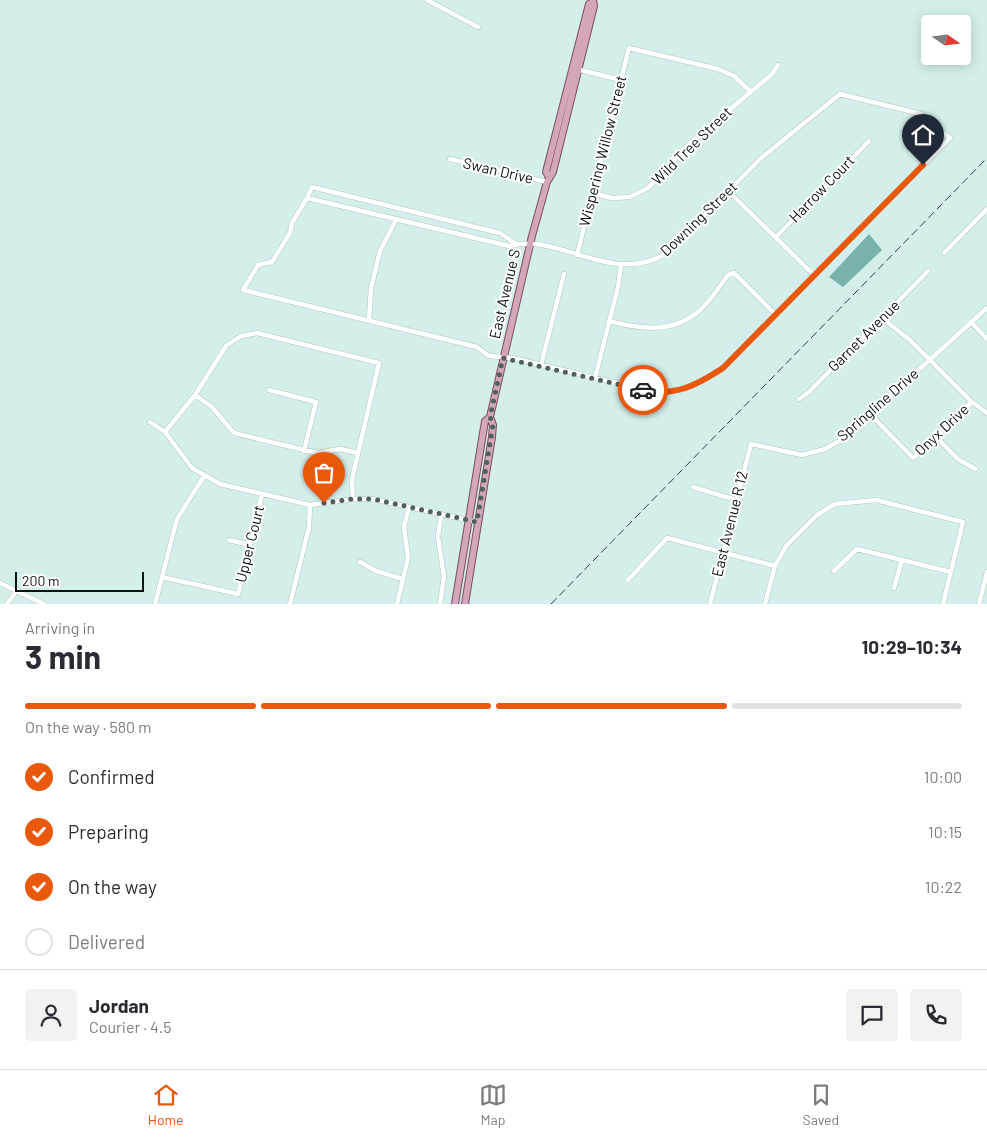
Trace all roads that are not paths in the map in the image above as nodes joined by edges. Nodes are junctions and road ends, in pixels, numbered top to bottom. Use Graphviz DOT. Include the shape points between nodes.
graph roads {
  1 [pos="427,0"];
  2 [pos="593,1"];
  3 [pos="478,27"];
  4 [pos="580,37"];
  5 [pos="778,64"];
  6 [pos="579,71"];
  7 [pos="620,80"];
  8 [pos="751,92"];
  9 [pos="869,141"];
  10 [pos="450,159"];
  11 [pos="548,180"];
  12 [pos="728,190"];
  13 [pos="592,193"];
  14 [pos="307,198"];
  15 [pos="986,212"];
  16 [pos="396,220"];
  17 [pos="776,237"];
  18 [pos="516,244"];
  19 [pos="530,244"];
  20 [pos="944,253"];
  21 [pos="577,255"];
  22 [pos="621,265"];
  23 [pos="928,271"];
  24 [pos="564,274"];
  25 [pos="816,276"];
  26 [pos="987,308"];
  27 [pos="776,315"];
  28 [pos="882,318"];
  29 [pos="369,320"];
  30 [pos="609,321"];
  31 [pos="971,322"];
  32 [pos="987,339"];
  33 [pos="503,358"];
  34 [pos="930,359"];
  35 [pos="541,365"];
  36 [pos="595,378"];
  37 [pos="269,390"];
  38 [pos="195,395"];
  39 [pos="799,398"];
  40 [pos="972,402"];
  41 [pos="987,413"];
  42 [pos="870,414"];
  43 [pos="490,417"];
  44 [pos="150,422"];
  45 [pos="164,432"];
  46 [pos="936,436"];
  47 [pos="750,444"];
  48 [pos="304,451"];
  49 [pos="358,453"];
  50 [pos="976,469"];
  51 [pos="204,476"];
  52 [pos="693,487"];
  53 [pos="262,494"];
  54 [pos="353,499"];
  55 [pos="736,500"];
  56 [pos="310,505"];
  57 [pos="409,507"];
  58 [pos="442,515"];
  59 [pos="468,520"];
  60 [pos="477,522"];
  61 [pos="229,540"];
  62 [pos="250,545"];
  63 [pos="723,551"];
  64 [pos="902,560"];
  65 [pos="360,562"];
  66 [pos="775,566"];
  67 [pos="834,571"];
  68 [pos="951,572"];
  69 [pos="987,572"];
  70 [pos="162,577"];
  71 [pos="403,578"];
  72 [pos="628,580"];
  73 [pos="0,583"];
  74 [pos="894,588"];
  75 [pos="17,590"];
  76 [pos="7,604"];
  77 [pos="44,604"];
  78 [pos="155,604"];
  79 [pos="290,604"];
  80 [pos="397,604"];
  81 [pos="440,604"];
  82 [pos="455,604"];
  83 [pos="465,604"];
  84 [pos="710,604"];
  85 [pos="765,604"];
  86 [pos="943,604"];
  87 [pos="979,604"];
  1 -- 3 [label="street"];
  2 -- 4 [label="main road, East Avenue S" via="589,4"];
  2 -- 6 [label="main road, East Avenue S"];
  4 -- 6 [label="street" via="582,48 576,69"];
  4 -- 11 [label="main road, East Avenue S" via="546,172"];
  5 -- 8 [label="street, Wild Tree Street" via="772,74"];
  6 -- 7 [label="street"];
  6 -- 11 [label="main road, East Avenue S" via="553,172"];
  7 -- 8 [label="street, Wispering Willow Street" via="629,48 718,69 734,76"];
  7 -- 13 [label="street, Wispering Willow Street"];
  8 -- 13 [label="street, Wild Tree Street" via="688,145 648,188 630,196 612,198"];
  9 -- 17 [label="street, Harrow Court"];
  10 -- 11 [label="street, Swan Drive"];
  11 -- 19 [label="main road, East Avenue S"];
  12 -- 17 [label="street"];
  12 -- 22 [label="street, Downing Street" via="667,253 647,263"];
  12 -- 25 [label="street, Downing Street" via="760,159 840,94 921,114 950,138"];
  13 -- 21 [label="street, Wispering Willow Street"];
  14 -- 16 [label="street, Downing Street"];
  14 -- 18 [label="street" via="312,187 500,234"];
  14 -- 29 [label="street" via="272,262 258,265 243,290"];
  15 -- 20 [label="street"];
  16 -- 18 [label="street, Downing Street" via="509,246"];
  16 -- 29 [label="street" via="380,251 371,288"];
  17 -- 25 [label="street"];
  18 -- 19 [label="street, Downing Street"];
  19 -- 21 [label="street, Downing Street"];
  19 -- 33 [label="main road, East Avenue S"];
  21 -- 22 [label="street, Downing Street"];
  22 -- 30 [label="street"];
  23 -- 28 [label="street, Garnet Avenue"];
  24 -- 35 [label="street"];
  25 -- 27 [label="street"];
  26 -- 31 [label="street, Springline Drive"];
  27 -- 30 [label="street" via="734,273 728,275 699,311 672,325 644,329"];
  27 -- 36 [label="street" via="723,368 695,386 654,392"];
  28 -- 34 [label="street"];
  28 -- 39 [label="street, Garnet Avenue" via="809,392"];
  29 -- 33 [label="street" via="477,347 489,356"];
  30 -- 36 [label="street"];
  31 -- 32 [label="street"];
  31 -- 34 [label="street, Springline Drive"];
  33 -- 35 [label="street"];
  33 -- 43 [label="main road, East Avenue S"];
  34 -- 40 [label="street"];
  34 -- 42 [label="street, Springline Drive"];
  35 -- 36 [label="street"];
  37 -- 48 [label="street" via="316,402"];
  38 -- 45 [label="street"];
  38 -- 48 [label="street" via="212,408 234,433"];
  38 -- 49 [label="street" via="226,346 241,336 258,333 379,363"];
  40 -- 41 [label="street"];
  40 -- 46 [label="street, Onyx Drive"];
  42 -- 46 [label="street, Onyx Drive" via="913,458"];
  42 -- 47 [label="street, Springline Drive" via="825,449 802,455"];
  43 -- 59 [label="main road, East Avenue S" via="485,421"];
  43 -- 60 [label="main road, East Avenue S" via="493,425"];
  44 -- 45 [label="street"];
  45 -- 51 [label="street" via="192,468"];
  46 -- 50 [label="street" via="959,460"];
  47 -- 55 [label="street, East Avenue R 12"];
  48 -- 49 [label="street" via="316,453 340,449"];
  49 -- 54 [label="street" via="352,479"];
  51 -- 53 [label="street" via="220,484"];
  51 -- 70 [label="street" via="177,520"];
  52 -- 55 [label="street"];
  53 -- 56 [label="street"];
  53 -- 62 [label="street, Upper Court"];
  54 -- 56 [label="street"];
  54 -- 57 [label="street" via="373,499"];
  55 -- 63 [label="street, East Avenue R 12"];
  56 -- 79 [label="street" via="309,528"];
  57 -- 58 [label="street"];
  57 -- 71 [label="street" via="404,527 408,558"];
  58 -- 59 [label="street"];
  58 -- 81 [label="street" via="438,537 444,577"];
  59 -- 60 [label="street"];
  59 -- 82 [label="main road, East Avenue S"];
  60 -- 83 [label="main road, East Avenue S"];
  61 -- 62 [label="street"];
  62 -- 70 [label="street, Upper Court" via="238,594"];
  63 -- 66 [label="street"];
  63 -- 72 [label="street" via="667,538"];
  63 -- 84 [label="street, East Avenue R 12"];
  64 -- 67 [label="street" via="858,549"];
  64 -- 68 [label="street"];
  64 -- 74 [label="street"];
  65 -- 71 [label="street" via="376,571"];
  66 -- 68 [label="street" via="786,546 817,515 834,504 876,500 963,522"];
  66 -- 85 [label="street"];
  68 -- 86 [label="street"];
  69 -- 87 [label="street"];
  70 -- 78 [label="street"];
  71 -- 80 [label="street"];
  73 -- 75 [label="street"];
  75 -- 76 [label="street"];
  75 -- 77 [label="street"];
}
